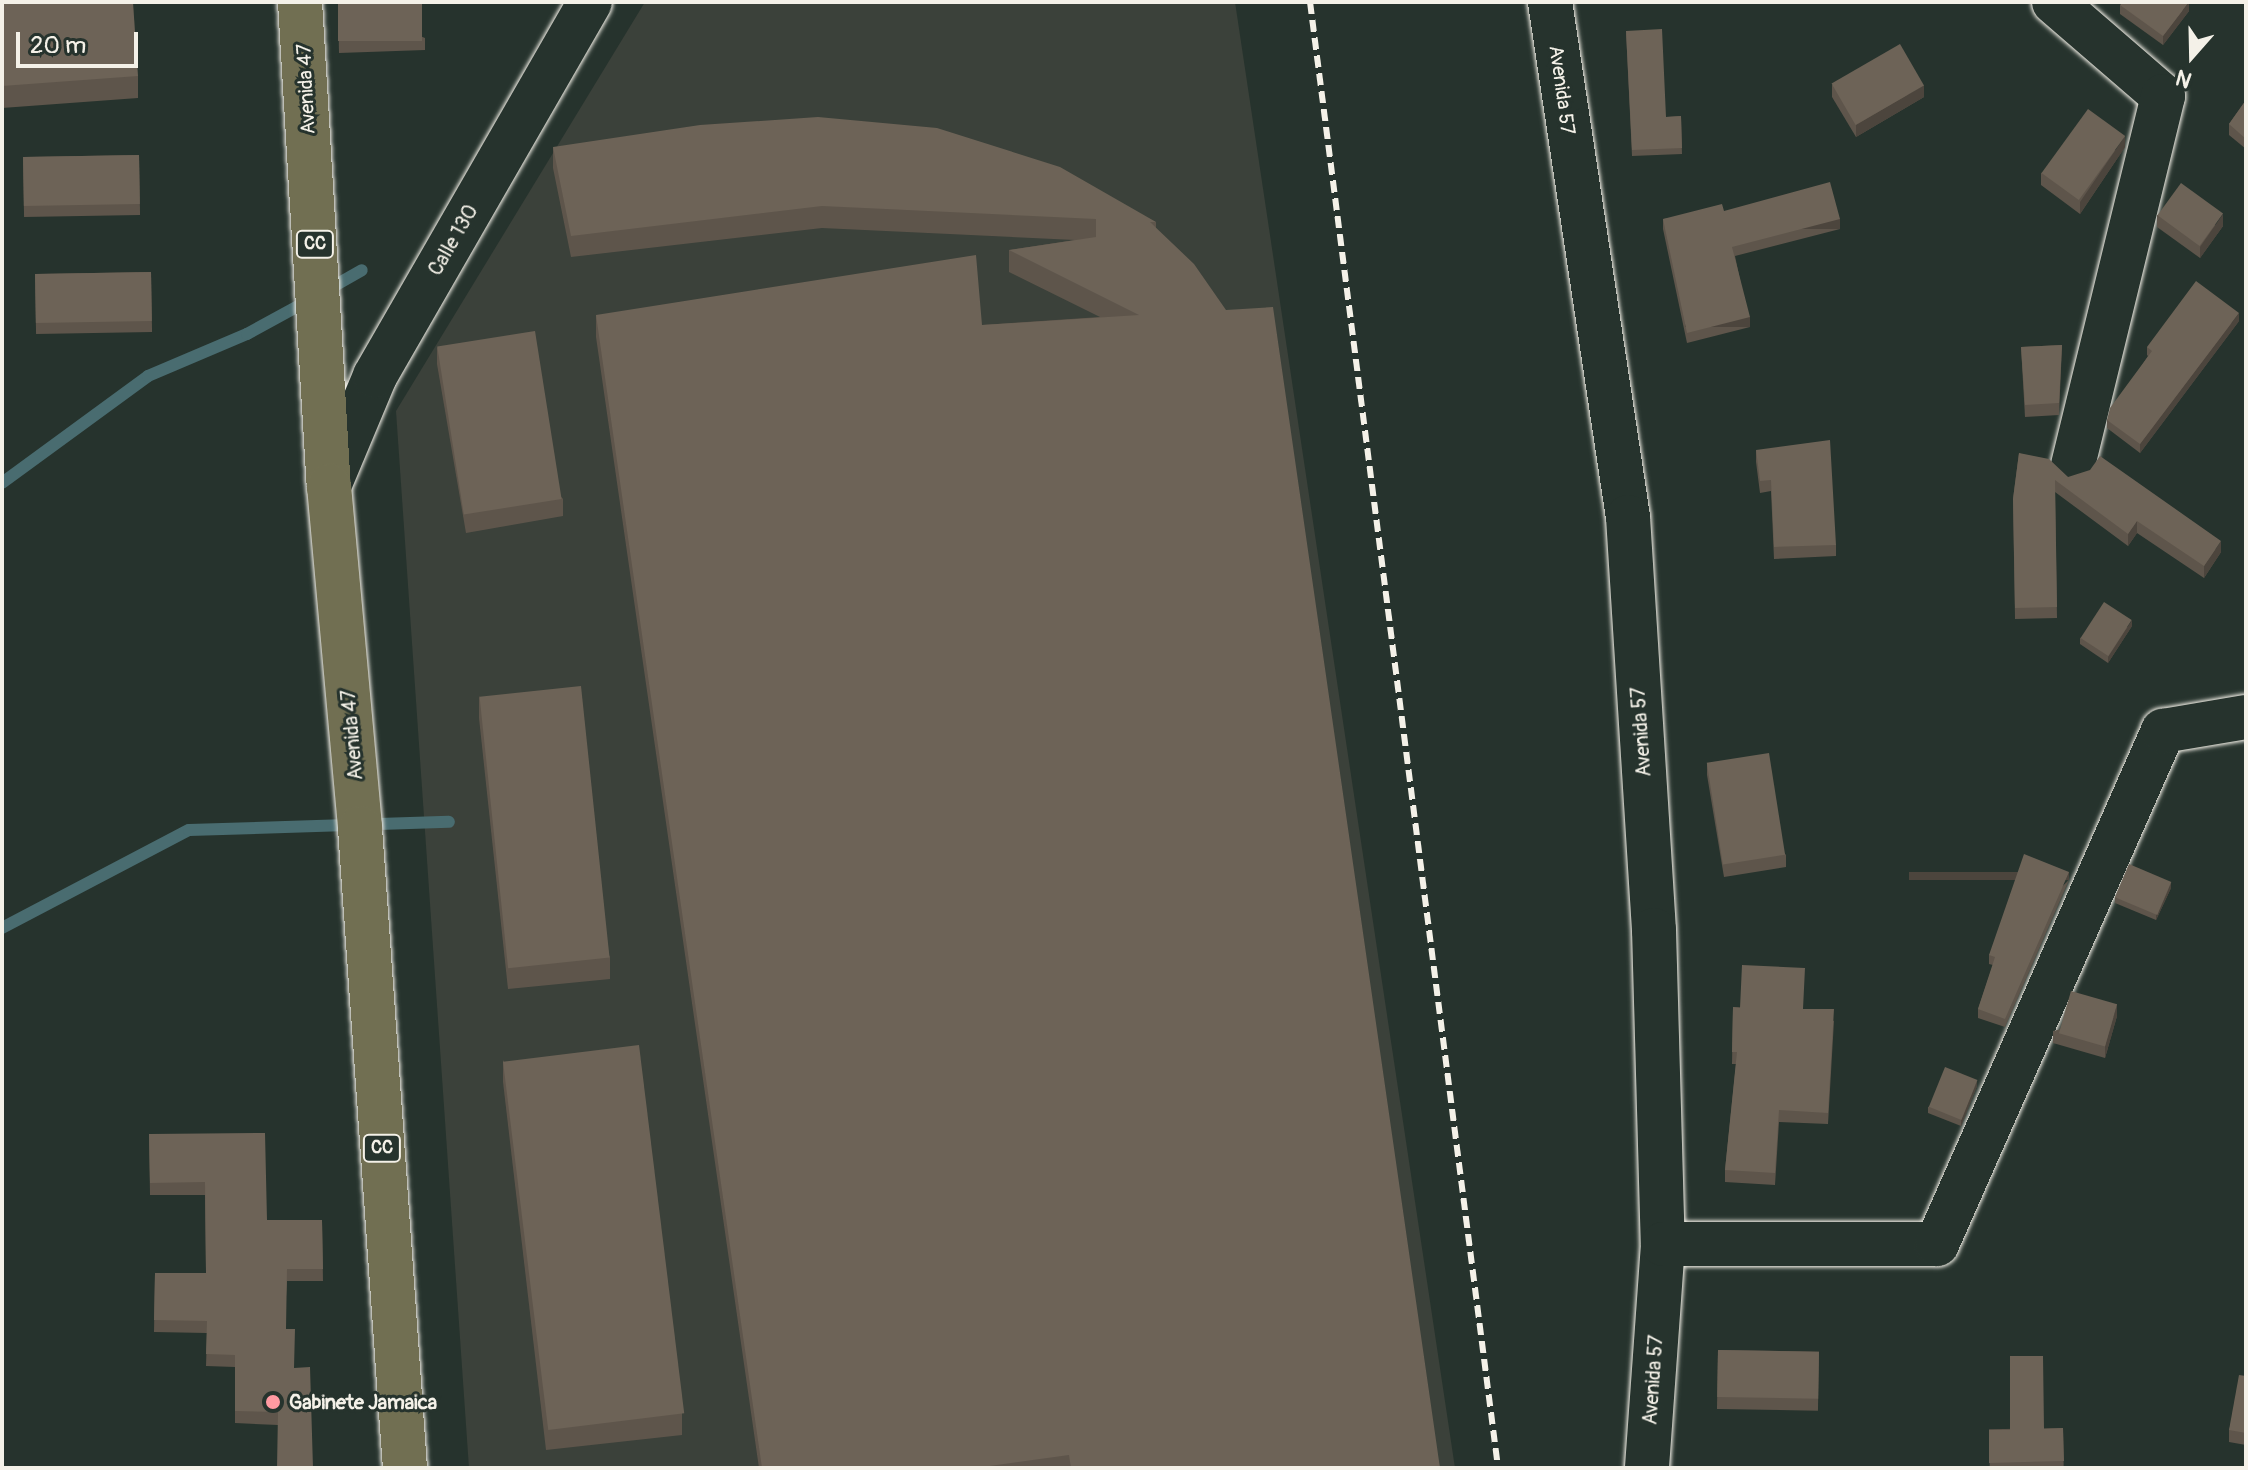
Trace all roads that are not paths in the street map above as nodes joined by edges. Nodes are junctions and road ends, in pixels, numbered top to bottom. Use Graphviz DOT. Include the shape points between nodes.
graph roads {
  1 [pos="300,2"];
  2 [pos="590,2"];
  3 [pos="1550,2"];
  4 [pos="2065,5"];
  5 [pos="2073,464"];
  6 [pos="329,486"];
  7 [pos="2246,717"];
  8 [pos="1663,1244"];
  9 [pos="405,1468"];
  10 [pos="1647,1468"];
  1 -- 6 [label="main road, Avenida 47 / CC"];
  2 -- 6 [label="street, Calle 130" via="375,376"];
  3 -- 8 [label="street, Avenida 57" via="1628,517 1654,930"];
  4 -- 5 [label="street" via="2163,96"];
  6 -- 9 [label="main road, Avenida 47 / CC"];
  7 -- 8 [label="street" via="2163,731 1937,1244"];
  8 -- 10 [label="street, Avenida 57"];
}
